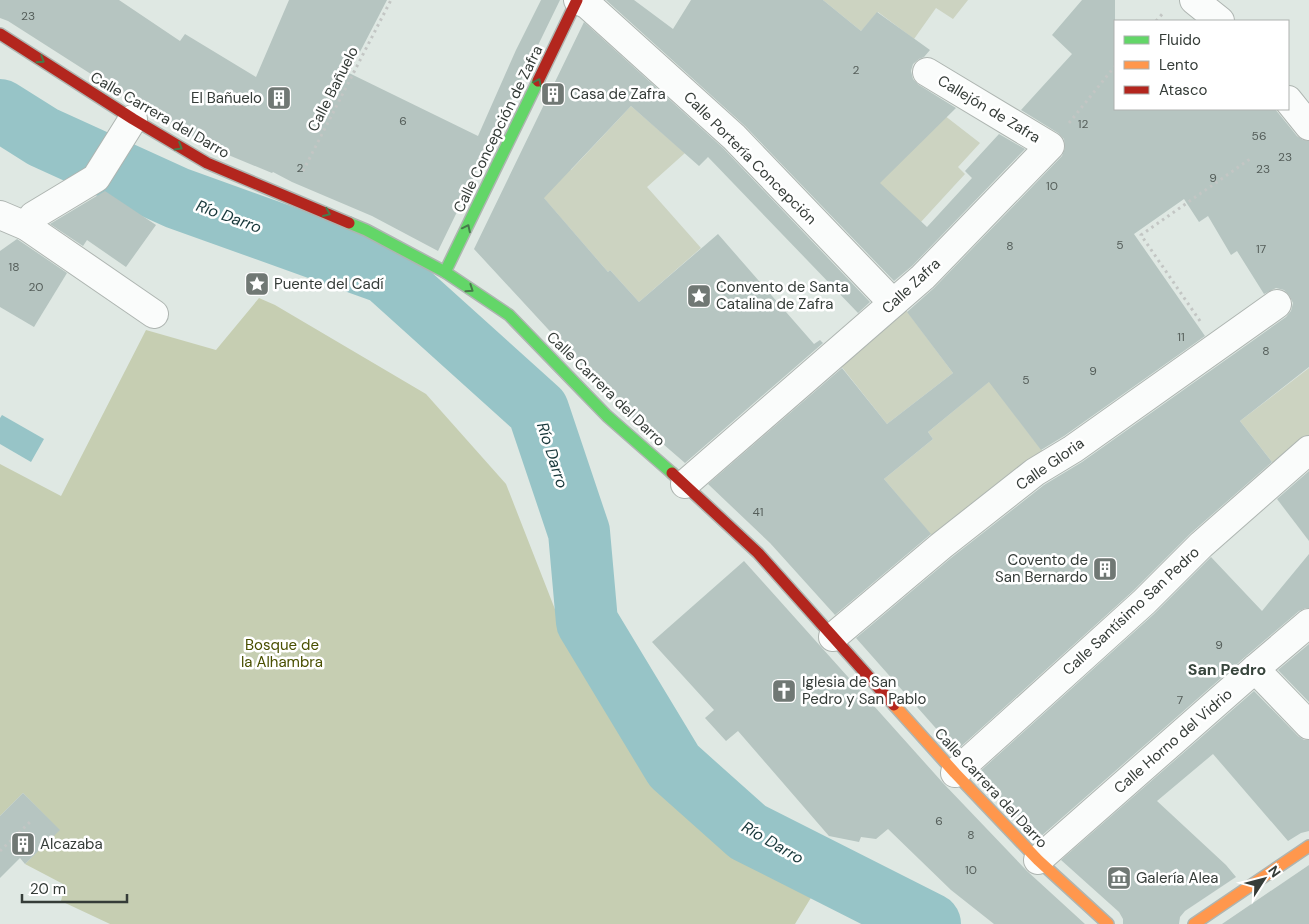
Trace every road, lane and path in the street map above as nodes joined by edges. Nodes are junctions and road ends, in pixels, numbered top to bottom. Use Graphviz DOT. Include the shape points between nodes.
graph roads {
  1 [pos="391,0"];
  2 [pos="578,0"];
  3 [pos="1194,0"];
  4 [pos="1219,20"];
  5 [pos="0,34"];
  6 [pos="1114,67"];
  7 [pos="928,72"];
  8 [pos="1289,101"];
  9 [pos="1309,126"];
  10 [pos="127,129"];
  11 [pos="1050,146"];
  12 [pos="1250,159"];
  13 [pos="303,172"];
  14 [pos="0,215"];
  15 [pos="26,226"];
  16 [pos="445,272"];
  17 [pos="893,303"];
  18 [pos="1277,304"];
  19 [pos="154,314"];
  20 [pos="1217,346"];
  21 [pos="1309,450"];
  22 [pos="685,484"];
  23 [pos="1309,623"];
  24 [pos="833,637"];
  25 [pos="1255,669"];
  26 [pos="1309,725"];
  27 [pos="955,773"];
  28 [pos="31,821"];
  29 [pos="1309,846"];
  30 [pos="0,851"];
  31 [pos="1038,860"];
  32 [pos="1108,924"];
  33 [pos="1194,924"];
  1 -- 13 [label="path, Calle Bañuelo"];
  16 -- 2 [label="street, Calle Concepción de Zafra, one-way"];
  2 -- 17 [label="street, Calle Portería Concepción" via="588,5 734,137"];
  3 -- 4 [label="street"];
  5 -- 10 [label="street, Calle Carrera del Darro, one-way"];
  6 -- 11 [label="path"];
  7 -- 11 [label="street, Callejón de Zafra"];
  8 -- 9 [label="street"];
  10 -- 15 [label="street" via="96,178 33,216"];
  10 -- 16 [label="street, Calle Carrera del Darro, one-way" via="366,230"];
  11 -- 17 [label="street, Calle Zafra" via="923,277"];
  12 -- 20 [label="path" via="1141,235"];
  14 -- 15 [label="street"];
  15 -- 19 [label="street"];
  16 -- 22 [label="street, Calle Carrera del Darro, one-way" via="509,315 607,416"];
  17 -- 22 [label="street, Calle Zafra"];
  18 -- 20 [label="street, Calle Gloria"];
  20 -- 24 [label="street, Calle Gloria" via="1073,449 1035,472"];
  21 -- 27 [label="street, Calle Santísimo San Pedro" via="1201,545 1144,602"];
  22 -- 24 [label="street, Calle Carrera del Darro" via="758,553"];
  23 -- 25 [label="street, Calle Horno del Vidrio"];
  24 -- 27 [label="street, Calle Carrera del Darro"];
  25 -- 26 [label="street"];
  25 -- 31 [label="street, Calle Horno del Vidrio"];
  27 -- 31 [label="street, Calle Carrera del Darro"];
  28 -- 30 [label="path"];
  29 -- 33 [label="street"];
  31 -- 32 [label="street, Calle Carrera del Darro"];
}
